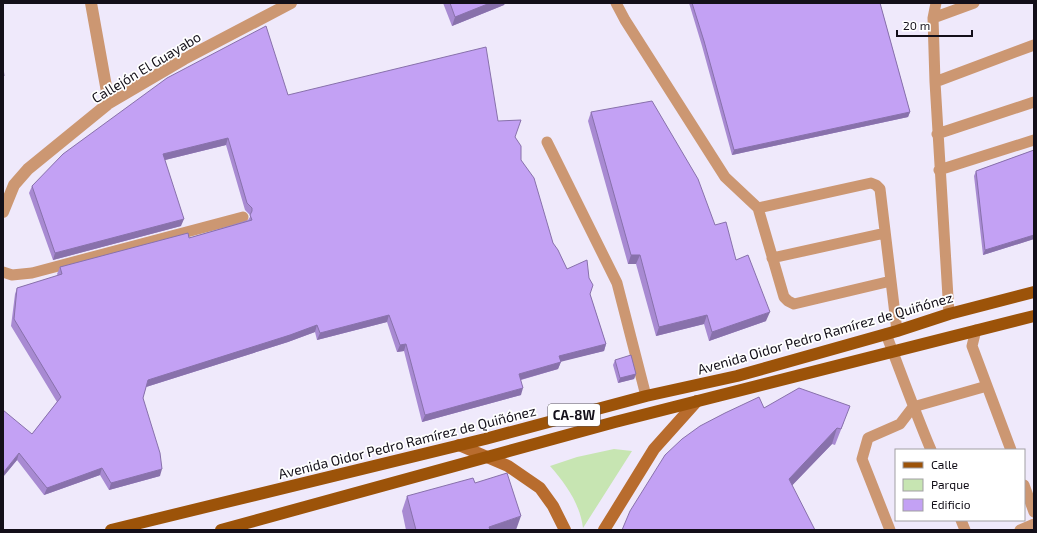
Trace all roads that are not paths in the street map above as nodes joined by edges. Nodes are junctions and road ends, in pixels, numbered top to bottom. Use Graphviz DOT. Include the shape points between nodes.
graph roads {
  1 [pos="91,3"];
  2 [pos="292,3"];
  3 [pos="616,3"];
  4 [pos="936,3"];
  5 [pos="974,3"];
  6 [pos="933,18"];
  7 [pos="1034,45"];
  8 [pos="935,82"];
  9 [pos="1034,102"];
  10 [pos="109,103"];
  11 [pos="937,134"];
  12 [pos="1034,140"];
  13 [pos="548,142"];
  14 [pos="939,170"];
  15 [pos="758,208"];
  16 [pos="3,212"];
  17 [pos="243,217"];
  18 [pos="885,233"];
  19 [pos="772,258"];
  20 [pos="3,272"];
  21 [pos="890,281"];
  22 [pos="1034,292"];
  23 [pos="949,314"];
  24 [pos="1034,316"];
  25 [pos="976,330"];
  26 [pos="891,332"];
  27 [pos="893,351"];
  28 [pos="987,386"];
  29 [pos="646,396"];
  30 [pos="698,401"];
  31 [pos="913,407"];
  32 [pos="459,445"];
  33 [pos="931,449"];
  34 [pos="1011,449"];
  35 [pos="486,457"];
  36 [pos="1025,488"];
  37 [pos="1034,512"];
  38 [pos="1034,524"];
  39 [pos="111,530"];
  40 [pos="221,530"];
  41 [pos="565,530"];
  42 [pos="604,530"];
  43 [pos="890,530"];
  44 [pos="1020,530"];
  1 -- 10 [label="street"];
  2 -- 10 [label="street, Callejón El Guayabo" via="184,59"];
  3 -- 15 [label="lane" via="725,177"];
  4 -- 6 [label="lane"];
  5 -- 6 [label="lane"];
  6 -- 8 [label="lane"];
  7 -- 8 [label="lane"];
  8 -- 11 [label="lane"];
  9 -- 11 [label="lane"];
  10 -- 16 [label="street, Callejón El Guayabo" via="28,169 14,185"];
  11 -- 14 [label="lane"];
  12 -- 14 [label="lane"];
  13 -- 29 [label="lane" via="617,283"];
  14 -- 23 [label="lane"];
  15 -- 18 [label="lane" via="871,183 880,190"];
  15 -- 19 [label="lane"];
  17 -- 20 [label="lane" via="32,273 12,275"];
  18 -- 19 [label="lane"];
  18 -- 21 [label="lane"];
  19 -- 21 [label="lane" via="784,297 794,304"];
  21 -- 26 [label="lane"];
  22 -- 23 [label="main road, Avenida Oidor Pedro Ramírez de Quiñónez / CA-8W"];
  23 -- 26 [label="main road, Avenida Oidor Pedro Ramírez de Quiñónez / CA-8W"];
  24 -- 25 [label="main road, CA-8W"];
  25 -- 27 [label="main road, CA-8W"];
  25 -- 28 [label="lane" via="972,346"];
  26 -- 27 [label="lane"];
  26 -- 29 [label="main road, Avenida Oidor Pedro Ramírez de Quiñónez / CA-8W" via="737,376"];
  27 -- 30 [label="main road, CA-8W"];
  27 -- 31 [label="lane"];
  28 -- 31 [label="lane"];
  28 -- 34 [label="lane"];
  29 -- 32 [label="main road, Avenida Oidor Pedro Ramírez de Quiñónez / CA-8W"];
  30 -- 35 [label="main road, CA-8W"];
  30 -- 42 [label="street" via="654,449"];
  31 -- 33 [label="lane"];
  31 -- 43 [label="lane" via="900,424 868,438 862,459"];
  32 -- 35 [label="street"];
  32 -- 39 [label="main road, Avenida Oidor Pedro Ramírez de Quiñónez / CA-8W"];
  35 -- 40 [label="main road, CA-8W"];
  35 -- 41 [label="street" via="508,466 540,488"];
  36 -- 37 [label="lane"];
  38 -- 44 [label="lane"];
}
